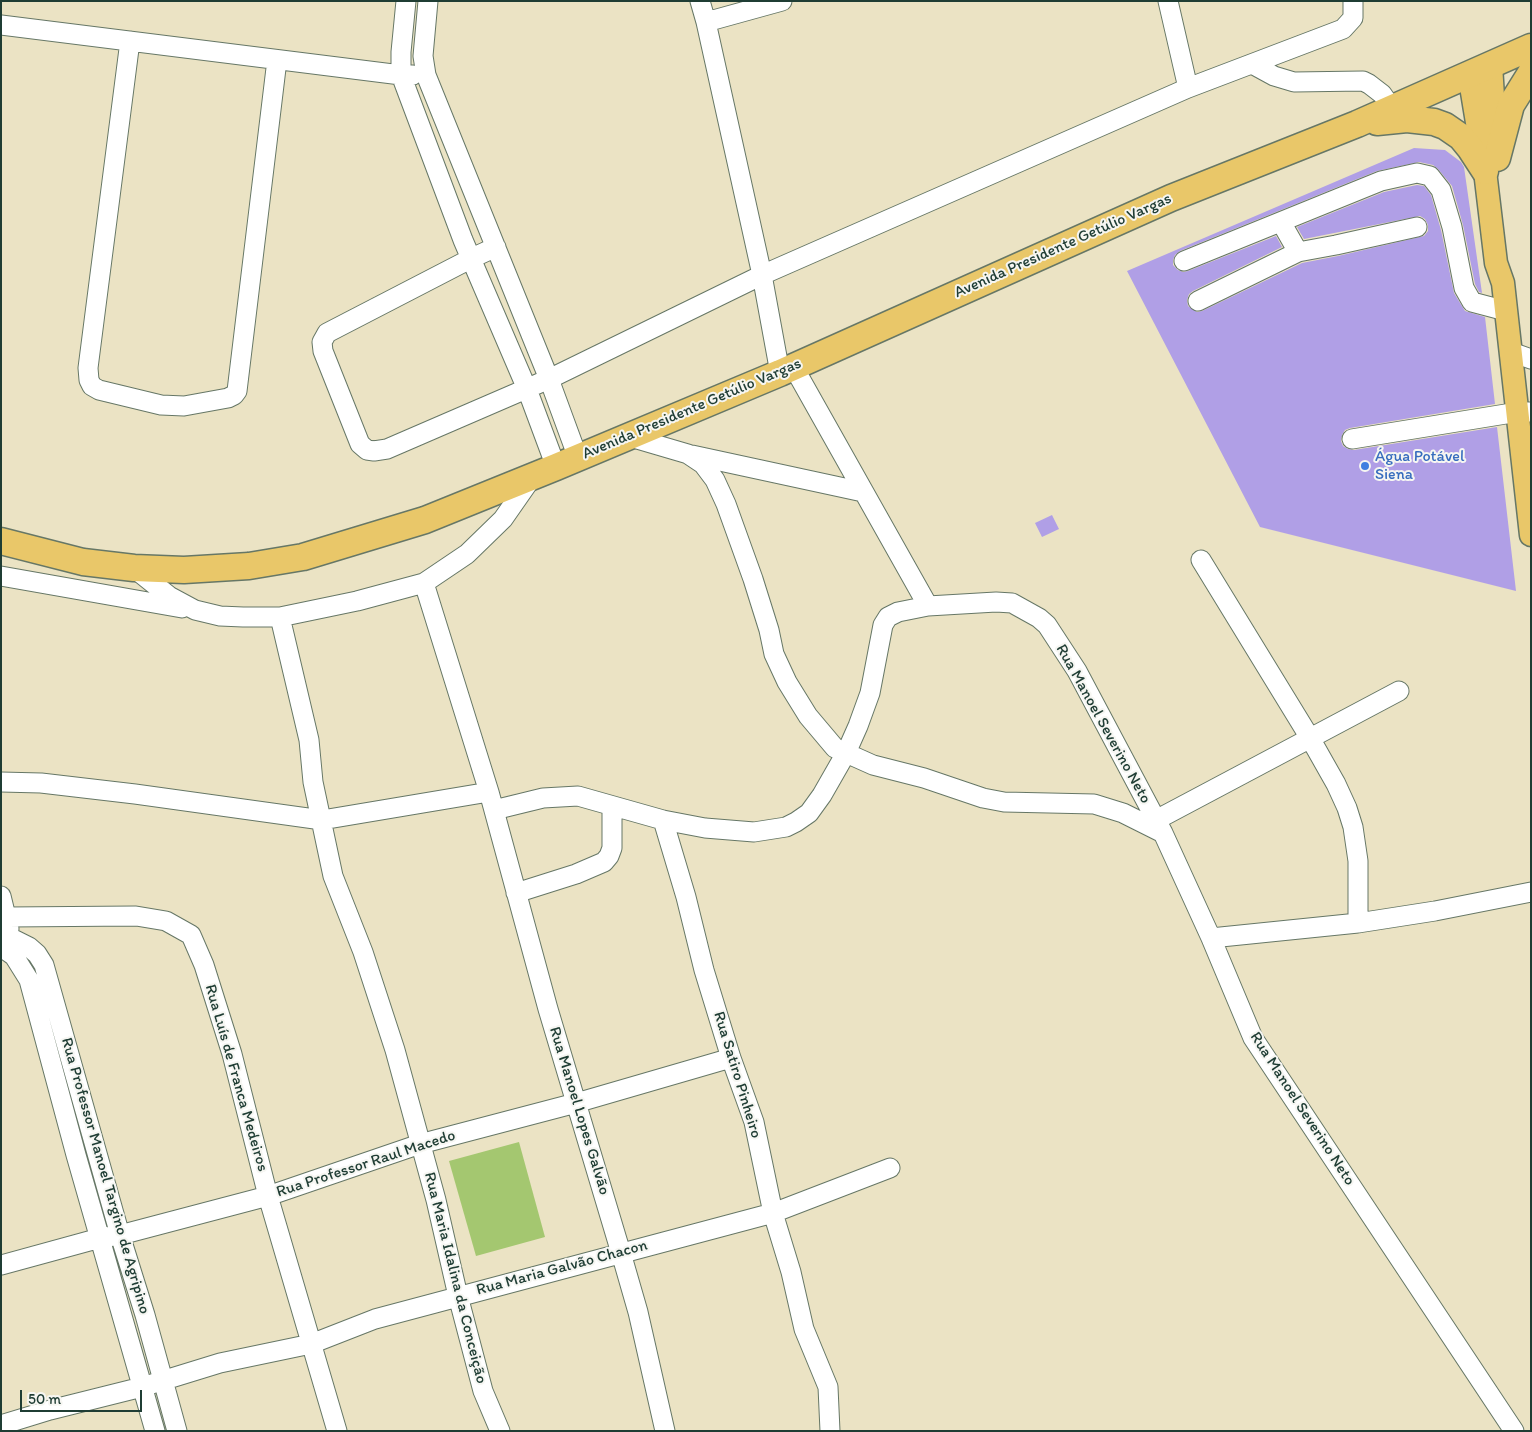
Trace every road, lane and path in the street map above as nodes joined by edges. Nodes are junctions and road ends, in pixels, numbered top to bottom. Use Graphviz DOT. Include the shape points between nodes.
graph roads {
  1 [pos="406,1"];
  2 [pos="428,1"];
  3 [pos="700,1"];
  4 [pos="782,1"];
  5 [pos="1168,1"];
  6 [pos="1353,1"];
  7 [pos="706,22"];
  8 [pos="1,25"];
  9 [pos="130,41"];
  10 [pos="1531,47"];
  11 [pos="277,60"];
  12 [pos="1252,64"];
  13 [pos="1480,70"];
  14 [pos="1531,72"];
  15 [pos="401,75"];
  16 [pos="426,75"];
  17 [pos="1188,88"];
  18 [pos="1392,108"];
  19 [pos="1356,124"];
  20 [pos="1491,165"];
  21 [pos="1281,222"];
  22 [pos="1417,227"];
  23 [pos="496,247"];
  24 [pos="1298,252"];
  25 [pos="472,258"];
  26 [pos="1184,261"];
  27 [pos="762,275"];
  28 [pos="1198,301"];
  29 [pos="1506,311"];
  30 [pos="1521,356"];
  31 [pos="786,369"];
  32 [pos="550,379"];
  33 [pos="527,389"];
  34 [pos="1524,412"];
  35 [pos="630,437"];
  36 [pos="1352,439"];
  37 [pos="688,454"];
  38 [pos="556,467"];
  39 [pos="863,492"];
  40 [pos="1531,535"];
  41 [pos="1,541"];
  42 [pos="1201,560"];
  43 [pos="134,568"];
  44 [pos="1,576"];
  45 [pos="424,584"];
  46 [pos="928,606"];
  47 [pos="195,610"];
  48 [pos="280,617"];
  49 [pos="1399,691"];
  50 [pos="1310,738"];
  51 [pos="846,753"];
  52 [pos="1,782"];
  53 [pos="492,801"];
  54 [pos="612,806"];
  55 [pos="322,820"];
  56 [pos="663,820"];
  57 [pos="1160,827"];
  58 [pos="1531,892"];
  59 [pos="516,893"];
  60 [pos="1,896"];
  61 [pos="7,916"];
  62 [pos="1358,923"];
  63 [pos="1211,938"];
  64 [pos="5,943"];
  65 [pos="731,1058"];
  66 [pos="576,1103"];
  67 [pos="420,1144"];
  68 [pos="890,1168"];
  69 [pos="268,1196"];
  70 [pos="773,1213"];
  71 [pos="120,1235"];
  72 [pos="100,1238"];
  73 [pos="621,1253"];
  74 [pos="1,1265"];
  75 [pos="458,1296"];
  76 [pos="311,1344"];
  77 [pos="163,1381"];
  78 [pos="142,1387"];
  79 [pos="1,1425"];
  80 [pos="154,1431"];
  81 [pos="177,1431"];
  82 [pos="337,1431"];
  83 [pos="500,1431"];
  84 [pos="665,1431"];
  85 [pos="830,1431"];
  86 [pos="1514,1431"];
  1 -- 15 [label="street"];
  2 -- 16 [label="street" via="423,56"];
  3 -- 7 [label="street"];
  4 -- 7 [label="street"];
  5 -- 17 [label="street"];
  6 -- 12 [label="street" via="1353,18 1343,29"];
  7 -- 27 [label="street"];
  8 -- 9 [label="street"];
  9 -- 11 [label="street"];
  9 -- 11 [label="street" via="89,380 99,390 161,405 184,406 228,398 237,391"];
  10 -- 13 [label="highway"];
  11 -- 15 [label="street"];
  12 -- 17 [label="street"];
  12 -- 18 [label="street" via="1294,82 1363,81 1382,94"];
  13 -- 18 [label="highway"];
  13 -- 20 [label="main road"];
  14 -- 20 [label="highway" via="1511,105"];
  15 -- 16 [label="street"];
  15 -- 25 [label="street"];
  16 -- 23 [label="street"];
  17 -- 27 [label="street"];
  18 -- 19 [label="highway"];
  19 -- 20 [label="highway" via="1407,119 1434,122 1461,137"];
  19 -- 31 [label="highway, Avenida Presidente Getúlio Vargas" via="1171,198"];
  20 -- 29 [label="main road" via="1496,263 1503,283"];
  21 -- 24 [label="street"];
  21 -- 26 [label="street"];
  21 -- 29 [label="street" via="1381,181 1417,173 1430,176 1441,190 1447,208 1464,288 1472,302"];
  22 -- 24 [label="street"];
  23 -- 25 [label="street"];
  23 -- 32 [label="street"];
  24 -- 28 [label="street"];
  25 -- 33 [label="street"];
  25 -- 33 [label="street" via="327,333 322,342 323,351 360,444 367,450 387,449"];
  27 -- 31 [label="street"];
  27 -- 32 [label="street"];
  29 -- 30 [label="main road"];
  30 -- 34 [label="main road"];
  31 -- 35 [label="highway, Avenida Presidente Getúlio Vargas"];
  31 -- 39 [label="street"];
  32 -- 33 [label="street"];
  32 -- 38 [label="street"];
  33 -- 38 [label="street"];
  34 -- 36 [label="street"];
  34 -- 40 [label="main road"];
  35 -- 37 [label="street"];
  35 -- 38 [label="highway, Avenida Presidente Getúlio Vargas"];
  37 -- 39 [label="street"];
  37 -- 51 [label="street" via="703,464 726,504 764,613 774,654 787,682 808,716 835,748"];
  38 -- 43 [label="highway, Avenida Presidente Getúlio Vargas" via="425,520 303,557 239,567"];
  38 -- 45 [label="street" via="467,554"];
  39 -- 46 [label="street"];
  41 -- 43 [label="highway, Avenida Presidente Getúlio Vargas" via="83,562"];
  42 -- 50 [label="street"];
  43 -- 47 [label="street" via="169,596"];
  44 -- 47 [label="street"];
  45 -- 48 [label="street"];
  45 -- 53 [label="street, Rua Manoel Lopes Galvão"];
  46 -- 51 [label="street, Rua Manoel Severino Neto" via="898,612 888,617 883,625 870,693"];
  46 -- 57 [label="street, Rua Manoel Severino Neto" via="1012,603 1047,625 1077,671"];
  47 -- 48 [label="street" via="228,616"];
  48 -- 55 [label="street, Rua Maria Idalina da Conceição" via="309,740 313,782"];
  49 -- 50 [label="street"];
  50 -- 57 [label="street"];
  50 -- 62 [label="street" via="1336,784 1353,827 1358,861"];
  51 -- 56 [label="street, Rua Manoel Severino Neto" via="809,813 786,827 754,832"];
  51 -- 57 [label="street" via="873,766 924,778 984,798 1104,807"];
  52 -- 55 [label="street, Rua Manoel Severino Neto" via="41,783 135,794"];
  53 -- 54 [label="street, Rua Manoel Severino Neto" via="519,802 578,796"];
  53 -- 55 [label="street, Rua Manoel Severino Neto"];
  53 -- 59 [label="street, Rua Manoel Lopes Galvão"];
  54 -- 56 [label="street, Rua Manoel Severino Neto"];
  54 -- 59 [label="street" via="612,848 604,862"];
  55 -- 67 [label="street, Rua Maria Idalina da Conceição" via="333,876 363,952 395,1050"];
  56 -- 65 [label="street, Rua Satiro Pinheiro"];
  57 -- 63 [label="street, Rua Manoel Severino Neto"];
  58 -- 62 [label="street"];
  59 -- 66 [label="street, Rua Manoel Lopes Galvão"];
  60 -- 61 [label="street"];
  61 -- 64 [label="street"];
  61 -- 69 [label="street, Rua Luís de Franca Medeiros" via="136,916 166,921 191,935 204,965 232,1054"];
  62 -- 63 [label="street"];
  63 -- 86 [label="street, Rua Manoel Severino Neto" via="1253,1038"];
  64 -- 71 [label="street, Rua Professor Manoel Targino de Agripino" via="29,947 44,965"];
  64 -- 72 [label="street, Rua Professor Manoel Targino de Agripino" via="29,980"];
  65 -- 66 [label="street, Rua Professor Raul Macedo"];
  65 -- 70 [label="street, Rua Satiro Pinheiro" via="754,1122"];
  66 -- 67 [label="street, Rua Professor Raul Macedo"];
  66 -- 73 [label="street, Rua Manoel Lopes Galvão"];
  67 -- 69 [label="street, Rua Professor Raul Macedo"];
  67 -- 75 [label="street, Rua Maria Idalina da Conceição"];
  68 -- 70 [label="street, Rua Maria Galvão Chacon"];
  69 -- 71 [label="street, Rua Professor Raul Macedo"];
  69 -- 76 [label="street, Rua Luís de Franca Medeiros"];
  70 -- 73 [label="street, Rua Maria Galvão Chacon"];
  70 -- 85 [label="street, Rua Satiro Pinheiro" via="804,1328 828,1388"];
  71 -- 72 [label="street, Rua Professor Raul Macedo"];
  71 -- 77 [label="street, Rua Professor Manoel Targino de Agripino"];
  72 -- 74 [label="street, Rua Professor Raul Macedo"];
  72 -- 78 [label="street, Rua Professor Manoel Targino de Agripino"];
  73 -- 75 [label="street, Rua Maria Galvão Chacon"];
  73 -- 84 [label="street, Rua Manoel Lopes Galvão"];
  75 -- 76 [label="street, Rua Maria Galvão Chacon" via="375,1319"];
  75 -- 83 [label="street, Rua Maria Idalina da Conceição" via="483,1391"];
  76 -- 77 [label="street, Rua Maria Galvão Chacon" via="220,1363"];
  76 -- 82 [label="street, Rua Luís de Franca Medeiros"];
  77 -- 78 [label="street, Rua Maria Galvão Chacon"];
  77 -- 81 [label="street, Rua Professor Manoel Targino de Agripino"];
  78 -- 79 [label="street, Rua Maria Galvão Chacon"];
  78 -- 80 [label="street, Rua Professor Manoel Targino de Agripino"];
}
